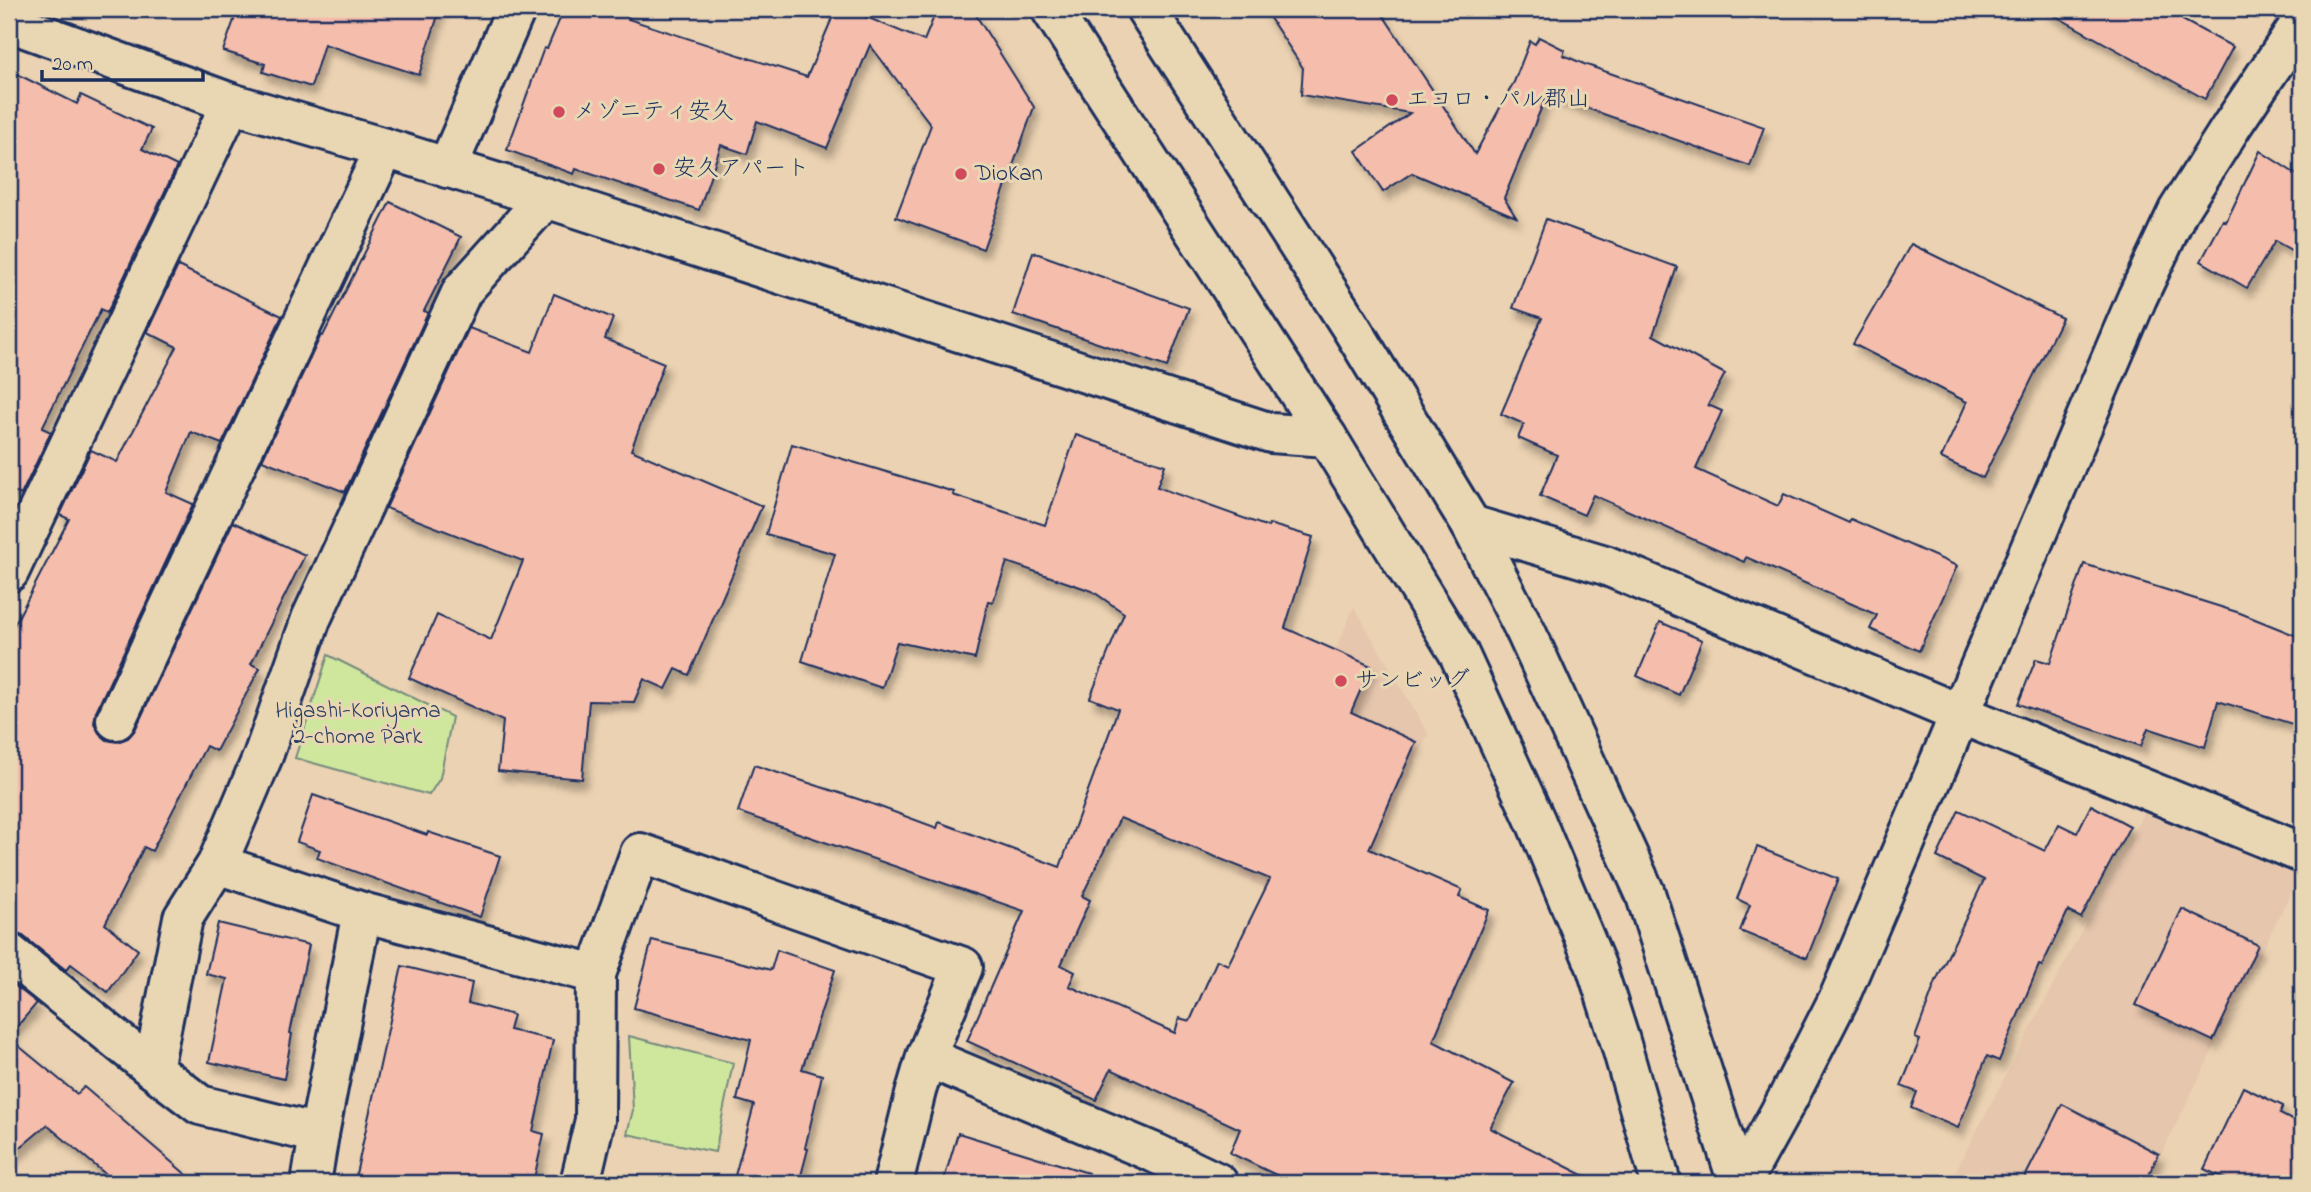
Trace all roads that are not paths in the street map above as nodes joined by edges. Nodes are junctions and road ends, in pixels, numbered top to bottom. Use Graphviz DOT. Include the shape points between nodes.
graph roads {
  1 [pos="516,9"];
  2 [pos="1051,9"];
  3 [pos="1146,9"];
  4 [pos="2302,21"];
  5 [pos="9,22"];
  6 [pos="230,103"];
  7 [pos="385,148"];
  8 [pos="447,168"];
  9 [pos="546,198"];
  10 [pos="1327,437"];
  11 [pos="1471,525"];
  12 [pos="9,572"];
  13 [pos="1960,714"];
  14 [pos="116,720"];
  15 [pos="2302,853"];
  16 [pos="217,864"];
  17 [pos="362,912"];
  18 [pos="9,953"];
  19 [pos="596,974"];
  20 [pos="926,1057"];
  21 [pos="153,1069"];
  22 [pos="319,1134"];
  23 [pos="311,1183"];
  24 [pos="580,1183"];
  25 [pos="893,1183"];
  26 [pos="1219,1183"];
  27 [pos="1661,1183"];
  28 [pos="1740,1183"];
  1 -- 8 [label="street"];
  2 -- 10 [label="street"];
  3 -- 11 [label="street" via="1351,327"];
  4 -- 13 [label="street" via="2178,211"];
  5 -- 6 [label="street"];
  6 -- 7 [label="street"];
  6 -- 12 [label="street"];
  7 -- 8 [label="street"];
  7 -- 14 [label="street"];
  8 -- 9 [label="street"];
  9 -- 10 [label="street" via="1271,433"];
  9 -- 16 [label="street" via="462,291 311,620 263,756"];
  10 -- 27 [label="street" via="1458,652 1536,822 1596,966"];
  11 -- 13 [label="street" via="1605,565"];
  11 -- 28 [label="street" via="1526,632 1645,893"];
  13 -- 15 [label="street"];
  13 -- 28 [label="street" via="1839,998"];
  16 -- 17 [label="street"];
  16 -- 21 [label="street" via="183,918"];
  17 -- 19 [label="street"];
  17 -- 22 [label="street"];
  18 -- 21 [label="street"];
  19 -- 20 [label="street" via="640,853 963,967"];
  19 -- 24 [label="street" via="595,1120"];
  20 -- 25 [label="street"];
  20 -- 26 [label="street"];
  21 -- 22 [label="street" via="200,1105"];
  22 -- 23 [label="street"];
}
